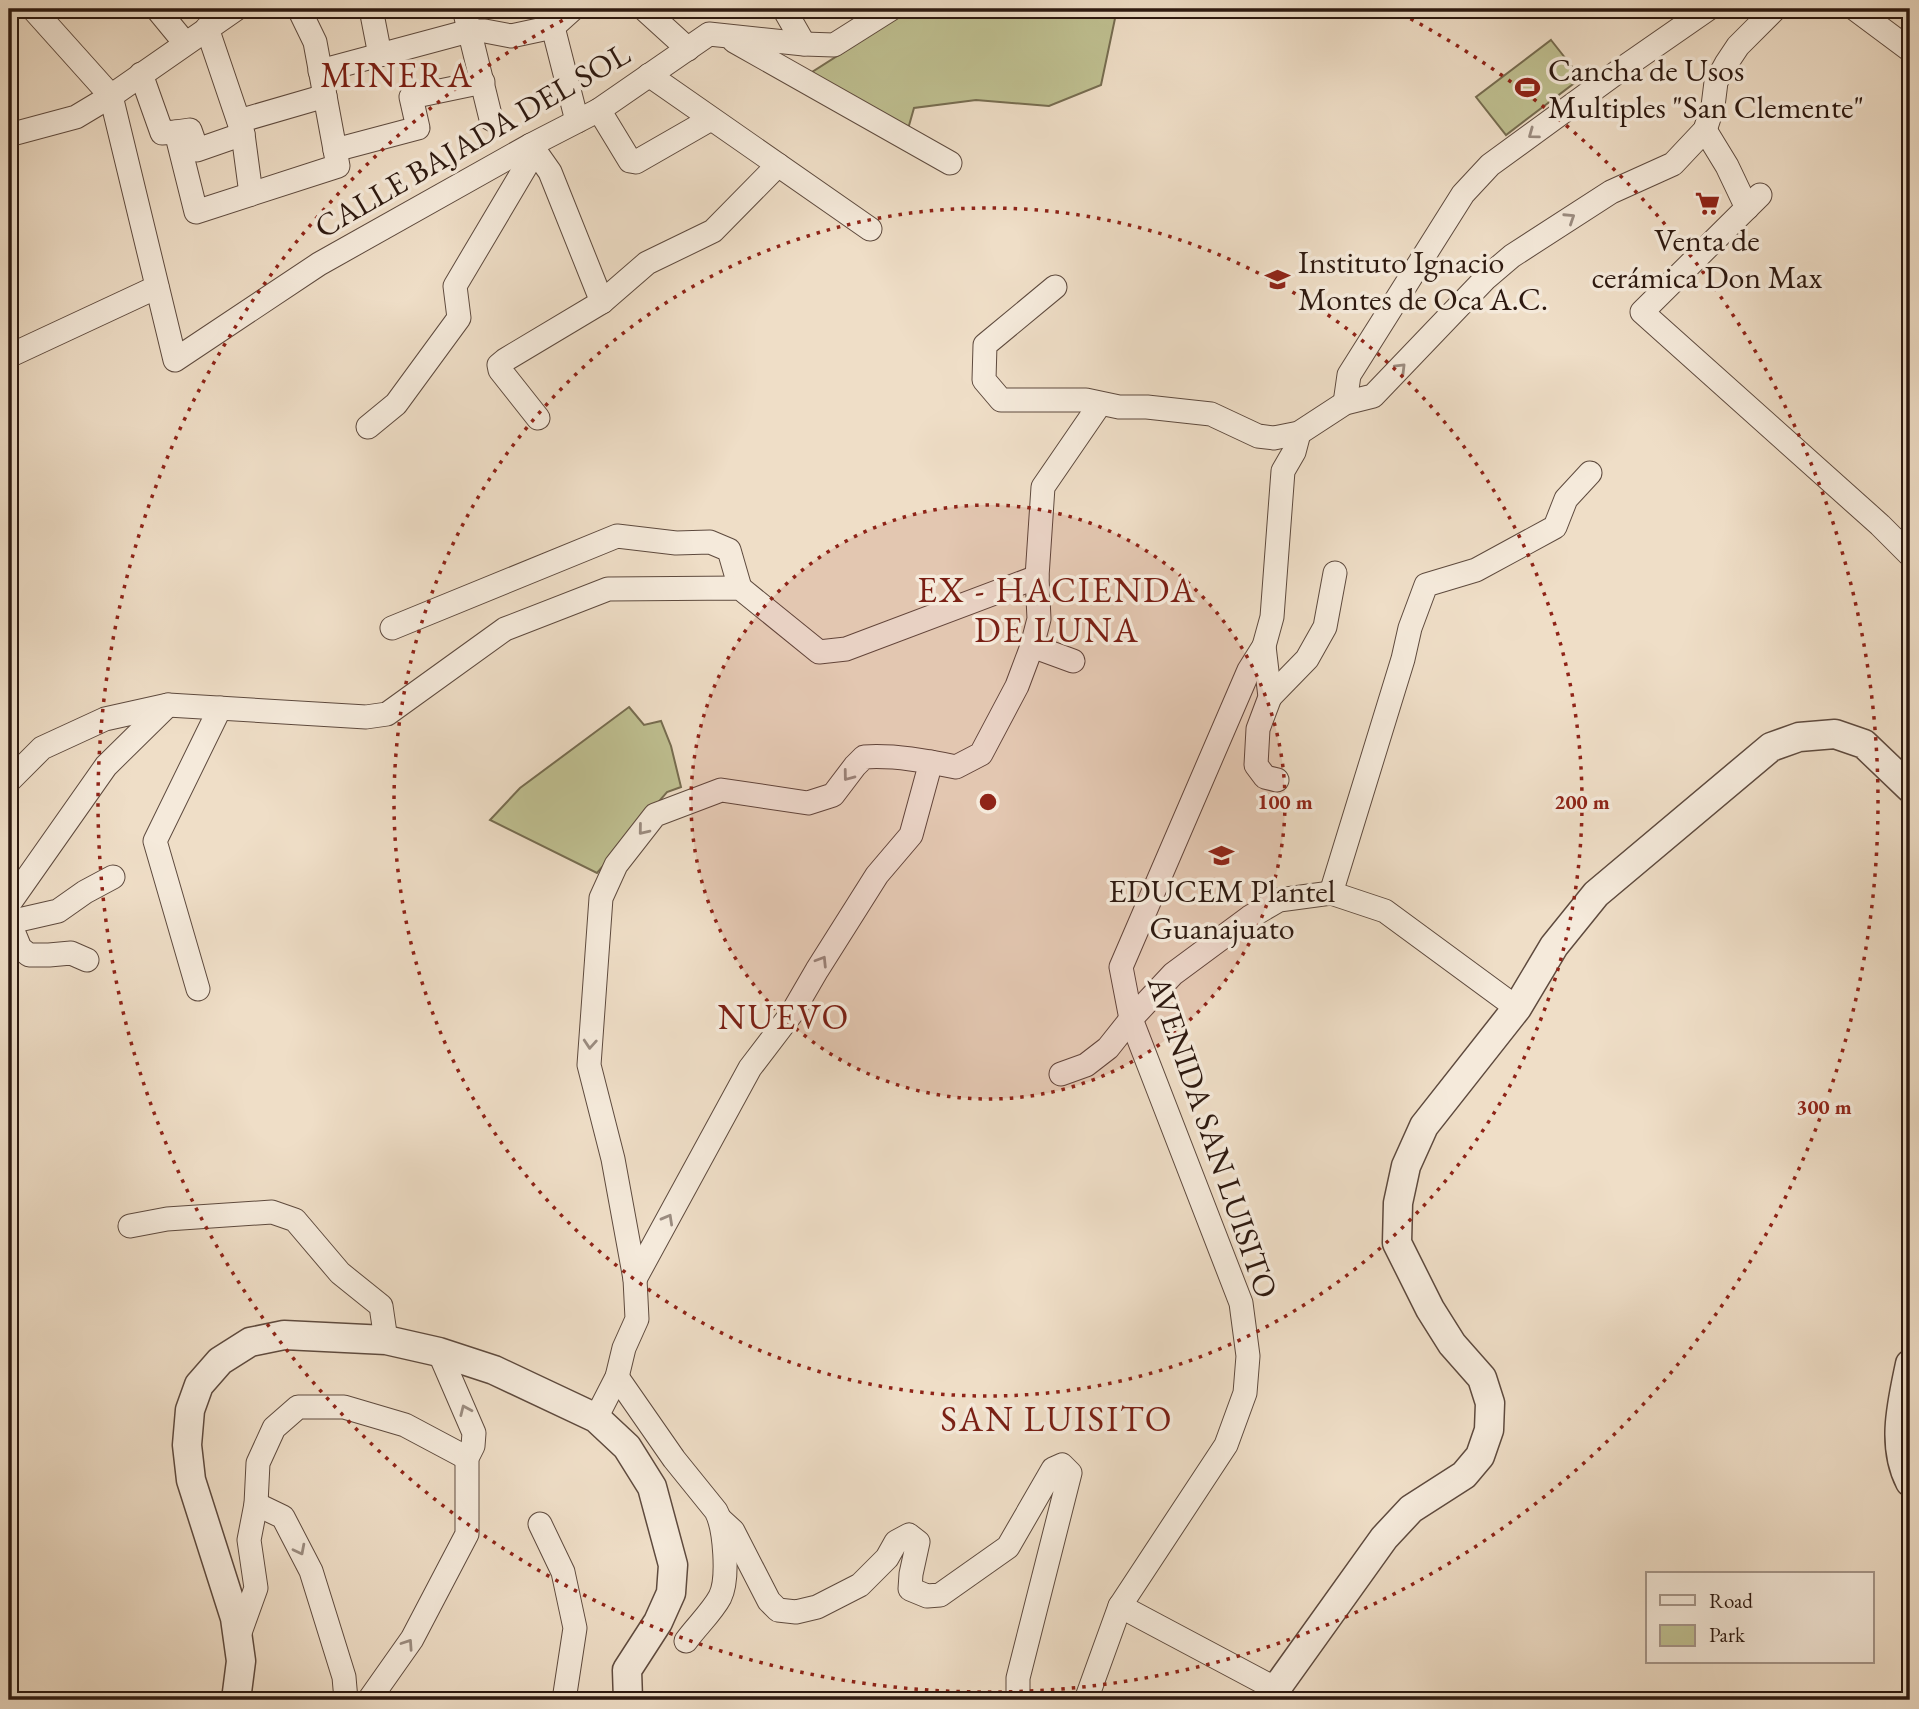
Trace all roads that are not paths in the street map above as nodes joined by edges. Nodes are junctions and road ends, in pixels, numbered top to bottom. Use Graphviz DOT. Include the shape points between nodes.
graph roads {
  1 [pos="33,9"];
  2 [pos="157,9"];
  3 [pos="236,9"];
  4 [pos="299,9"];
  5 [pos="371,9"];
  6 [pos="464,9"];
  7 [pos="573,9"];
  8 [pos="644,9"];
  9 [pos="784,9"];
  10 [pos="891,9"];
  11 [pos="1708,9"];
  12 [pos="1775,9"];
  13 [pos="1855,9"];
  14 [pos="554,27"];
  15 [pos="207,28"];
  16 [pos="470,31"];
  17 [pos="726,36"];
  18 [pos="185,43"];
  19 [pos="804,44"];
  20 [pos="688,49"];
  21 [pos="1910,50"];
  22 [pos="380,55"];
  23 [pos="320,71"];
  24 [pos="141,74"];
  25 [pos="649,75"];
  26 [pos="483,82"];
  27 [pos="111,96"];
  28 [pos="325,96"];
  29 [pos="599,110"];
  30 [pos="491,119"];
  31 [pos="711,119"];
  32 [pos="578,121"];
  33 [pos="241,128"];
  34 [pos="1705,130"];
  35 [pos="176,132"];
  36 [pos="9,135"];
  37 [pos="533,148"];
  38 [pos="337,158"];
  39 [pos="950,163"];
  40 [pos="778,165"];
  41 [pos="251,194"];
  42 [pos="870,229"];
  43 [pos="1055,286"];
  44 [pos="157,287"];
  45 [pos="602,302"];
  46 [pos="9,356"];
  47 [pos="1345,403"];
  48 [pos="1100,404"];
  49 [pos="538,418"];
  50 [pos="368,427"];
  51 [pos="1299,433"];
  52 [pos="1590,473"];
  53 [pos="1910,555"];
  54 [pos="1335,573"];
  55 [pos="1037,577"];
  56 [pos="740,588"];
  57 [pos="392,628"];
  58 [pos="1032,646"];
  59 [pos="1264,646"];
  60 [pos="1073,661"];
  61 [pos="1270,697"];
  62 [pos="168,705"];
  63 [pos="220,708"];
  64 [pos="931,762"];
  65 [pos="1276,780"];
  66 [pos="9,781"];
  67 [pos="1910,788"];
  68 [pos="113,877"];
  69 [pos="1331,893"];
  70 [pos="9,916"];
  71 [pos="87,960"];
  72 [pos="198,989"];
  73 [pos="1517,1008"];
  74 [pos="1131,1019"];
  75 [pos="1061,1074"];
  76 [pos="130,1226"];
  77 [pos="635,1279"];
  78 [pos="386,1340"];
  79 [pos="439,1352"];
  80 [pos="1910,1364"];
  81 [pos="617,1377"];
  82 [pos="596,1418"];
  83 [pos="467,1458"];
  84 [pos="1910,1482"];
  85 [pos="256,1504"];
  86 [pos="721,1520"];
  87 [pos="540,1524"];
  88 [pos="1120,1606"];
  89 [pos="238,1638"];
  90 [pos="686,1641"];
  91 [pos="1272,1695"];
  92 [pos="236,1700"];
  93 [pos="346,1700"];
  94 [pos="369,1700"];
  95 [pos="564,1700"];
  96 [pos="628,1700"];
  97 [pos="1018,1700"];
  98 [pos="1086,1700"];
  1 -- 27 [label="street"];
  2 -- 18 [label="street"];
  3 -- 15 [label="street"];
  4 -- 23 [label="street" via="315,42"];
  5 -- 22 [label="street"];
  6 -- 16 [label="street"];
  7 -- 14 [label="street"];
  8 -- 20 [label="street"];
  9 -- 19 [label="street"];
  10 -- 19 [label="street, CALLE BAJADA DEL SOL" via="834,45"];
  11 -- 47 [label="street, one-way" via="1477,178 1349,375"];
  12 -- 34 [label="street" via="1738,46 1716,82"];
  13 -- 21 [label="street"];
  14 -- 16 [label="street" via="511,36"];
  14 -- 32 [label="street"];
  15 -- 18 [label="street"];
  15 -- 33 [label="street"];
  16 -- 22 [label="street"];
  16 -- 26 [label="street"];
  17 -- 19 [label="street, CALLE BAJADA DEL SOL"];
  17 -- 20 [label="street, CALLE BAJADA DEL SOL" via="709,34"];
  17 -- 39 [label="street"];
  18 -- 24 [label="street"];
  20 -- 25 [label="street, CALLE BAJADA DEL SOL"];
  22 -- 23 [label="street"];
  23 -- 28 [label="street"];
  24 -- 27 [label="street"];
  24 -- 35 [label="street" via="162,133"];
  25 -- 29 [label="street, CALLE BAJADA DEL SOL"];
  25 -- 31 [label="street"];
  26 -- 30 [label="street"];
  26 -- 38 [label="street" via="411,97 418,128"];
  27 -- 36 [label="street" via="76,117"];
  27 -- 44 [label="street"];
  28 -- 33 [label="street"];
  28 -- 38 [label="street"];
  29 -- 31 [label="street" via="630,161 636,162"];
  29 -- 32 [label="street, CALLE BAJADA DEL SOL"];
  31 -- 40 [label="street"];
  32 -- 37 [label="street, CALLE BAJADA DEL SOL"];
  33 -- 35 [label="street" via="197,150 190,130"];
  33 -- 41 [label="street"];
  47 -- 34 [label="street, one-way" via="1373,396 1512,256 1611,192 1673,164"];
  34 -- 53 [label="street" via="1753,201 1642,312"];
  35 -- 41 [label="street" via="196,212"];
  37 -- 44 [label="street, CALLE BAJADA DEL SOL" via="319,264 175,360"];
  37 -- 45 [label="street" via="550,172"];
  37 -- 50 [label="street" via="455,286 459,318 396,404"];
  38 -- 41 [label="street"];
  40 -- 42 [label="street"];
  40 -- 45 [label="street" via="713,231 648,263"];
  43 -- 48 [label="street" via="985,345 984,380 1002,400"];
  44 -- 46 [label="street"];
  45 -- 49 [label="street" via="499,365"];
  47 -- 51 [label="street"];
  48 -- 51 [label="street" via="1211,414 1258,436"];
  48 -- 55 [label="street" via="1043,487"];
  51 -- 59 [label="street, AVENIDA SAN LUISITO" via="1283,471 1272,617"];
  52 -- 69 [label="street" via="1566,499 1555,527 1476,570 1426,585"];
  54 -- 61 [label="street" via="1325,627 1307,659"];
  55 -- 56 [label="street" via="846,649 819,652"];
  55 -- 58 [label="street" via="1039,620"];
  56 -- 57 [label="street" via="729,550 710,542 676,544 617,536"];
  56 -- 63 [label="street" via="608,589 505,629 387,714"];
  58 -- 60 [label="street"];
  58 -- 64 [label="street" via="1017,686 981,754 957,767"];
  59 -- 61 [label="street"];
  59 -- 74 [label="street, AVENIDA SAN LUISITO" via="1249,670 1121,967"];
  61 -- 65 [label="street" via="1258,729 1256,765 1265,777"];
  62 -- 63 [label="street"];
  62 -- 66 [label="street" via="104,719 42,748"];
  62 -- 70 [label="street" via="106,766"];
  63 -- 72 [label="street" via="155,841"];
  77 -- 64 [label="street, one-way" via="750,1068 792,1013 877,875 911,835"];
  64 -- 77 [label="street, one-way" via="864,757 834,795 808,803 721,790 655,815 616,866 601,898 589,1065 613,1159"];
  67 -- 73 [label="street" via="1864,744 1835,734 1799,737 1771,747 1596,894 1554,946"];
  68 -- 70 [label="street" via="58,911"];
  69 -- 73 [label="street" via="1385,911"];
  69 -- 74 [label="street" via="1279,900 1250,917 1172,974"];
  70 -- 71 [label="street" via="20,948 29,955 71,953"];
  73 -- 91 [label="street" via="1424,1126 1406,1167 1398,1203 1397,1243 1452,1344 1482,1378 1490,1403 1489,1430 1480,1456 1464,1475 1411,1509 1384,1538"];
  74 -- 75 [label="street" via="1108,1048 1086,1065"];
  74 -- 88 [label="street, AVENIDA SAN LUISITO" via="1241,1303 1248,1356 1245,1393 1226,1445"];
  76 -- 78 [label="street" via="272,1212 295,1220 340,1273 381,1306"];
  77 -- 81 [label="street" via="637,1319"];
  78 -- 79 [label="street"];
  78 -- 89 [label="street" via="284,1335 250,1342 220,1361 199,1385 190,1410 187,1445 191,1480"];
  79 -- 82 [label="street" via="494,1370"];
  83 -- 79 [label="street, one-way" via="474,1433"];
  80 -- 84 [label="street" via="1898,1438"];
  81 -- 82 [label="street"];
  81 -- 86 [label="street"];
  82 -- 96 [label="street" via="626,1447 652,1487 673,1565 671,1593 627,1670"];
  83 -- 85 [label="street" via="405,1425 344,1407 298,1407 274,1428 258,1463"];
  94 -- 83 [label="street, one-way" via="412,1639 467,1534"];
  85 -- 89 [label="street" via="249,1540 256,1588"];
  85 -- 93 [label="street, one-way" via="284,1517 311,1571 344,1677"];
  86 -- 90 [label="street" via="726,1566 721,1595"];
  86 -- 97 [label="street" via="733,1531 778,1610 817,1607 859,1585 887,1558 896,1542 909,1535 918,1542 910,1589 927,1596 940,1595 1008,1547 1052,1469 1062,1465 1070,1474 1018,1678"];
  87 -- 95 [label="street" via="563,1572 575,1628"];
  88 -- 91 [label="street"];
  88 -- 98 [label="street, AVENIDA SAN LUISITO"];
  89 -- 92 [label="street" via="241,1661"];
}
